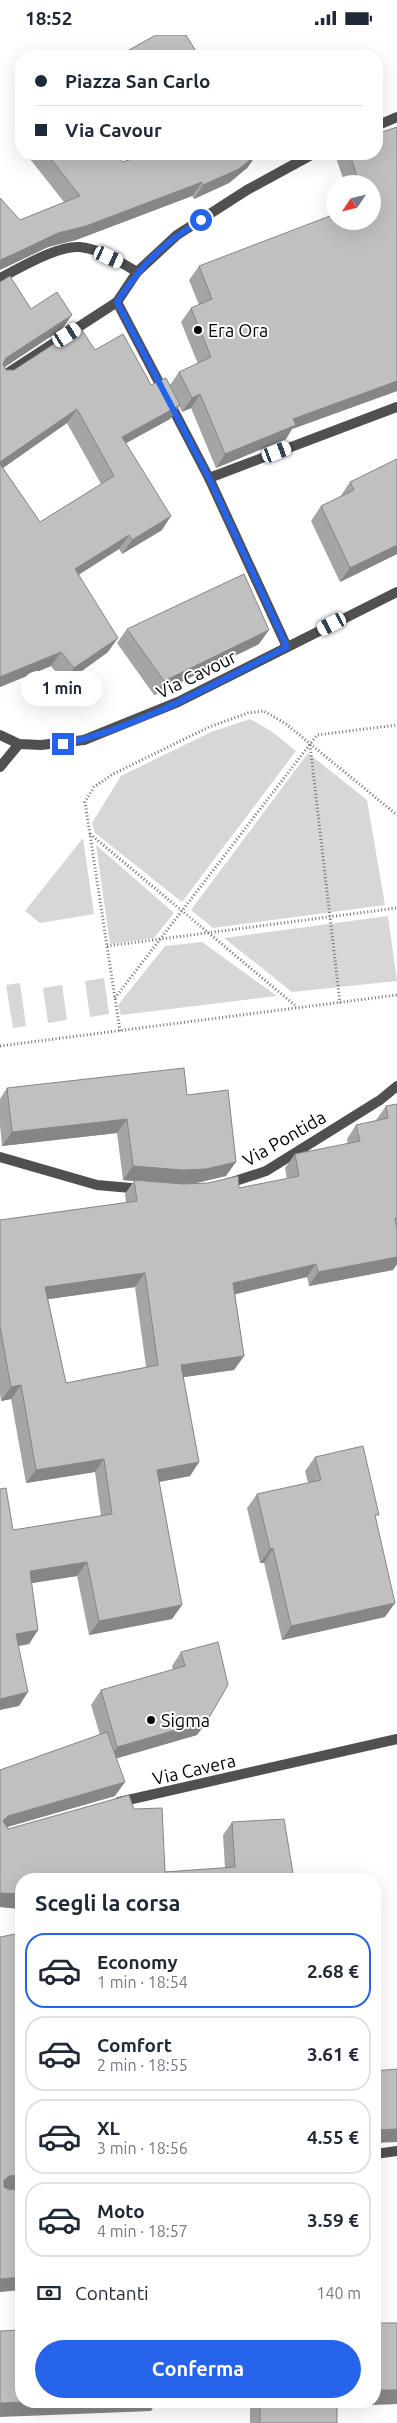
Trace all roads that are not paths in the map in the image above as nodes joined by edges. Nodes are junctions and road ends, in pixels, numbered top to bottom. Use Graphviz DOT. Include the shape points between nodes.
graph roads {
  1 [pos="397,117"];
  2 [pos="383,122"];
  3 [pos="302,160"];
  4 [pos="137,272"];
  5 [pos="0,278"];
  6 [pos="117,302"];
  7 [pos="0,378"];
  8 [pos="397,407"];
  9 [pos="209,478"];
  10 [pos="397,592"];
  11 [pos="287,647"];
  12 [pos="0,735"];
  13 [pos="19,744"];
  14 [pos="0,767"];
  15 [pos="397,1086"];
  16 [pos="0,1157"];
  17 [pos="215,1186"];
  18 [pos="154,1190"];
  19 [pos="397,1739"];
  20 [pos="112,1804"];
  21 [pos="397,2151"];
  22 [pos="381,2153"];
  1 -- 2 [label="street"];
  3 -- 4 [label="street" via="247,190 177,235"];
  4 -- 5 [label="street" via="98,251 78,247 59,251"];
  4 -- 6 [label="street"];
  6 -- 7 [label="street"];
  6 -- 9 [label="street"];
  8 -- 9 [label="street"];
  9 -- 11 [label="street"];
  10 -- 11 [label="street, Via Cavour"];
  11 -- 13 [label="street, Via Cavour" via="178,702 84,739 41,745"];
  12 -- 13 [label="street, Via Cavour"];
  13 -- 14 [label="street"];
  15 -- 17 [label="street, Via Pontida" via="266,1171"];
  16 -- 18 [label="street" via="97,1185"];
  19 -- 20 [label="street, Via Cavera"];
  21 -- 22 [label="street"];
}
